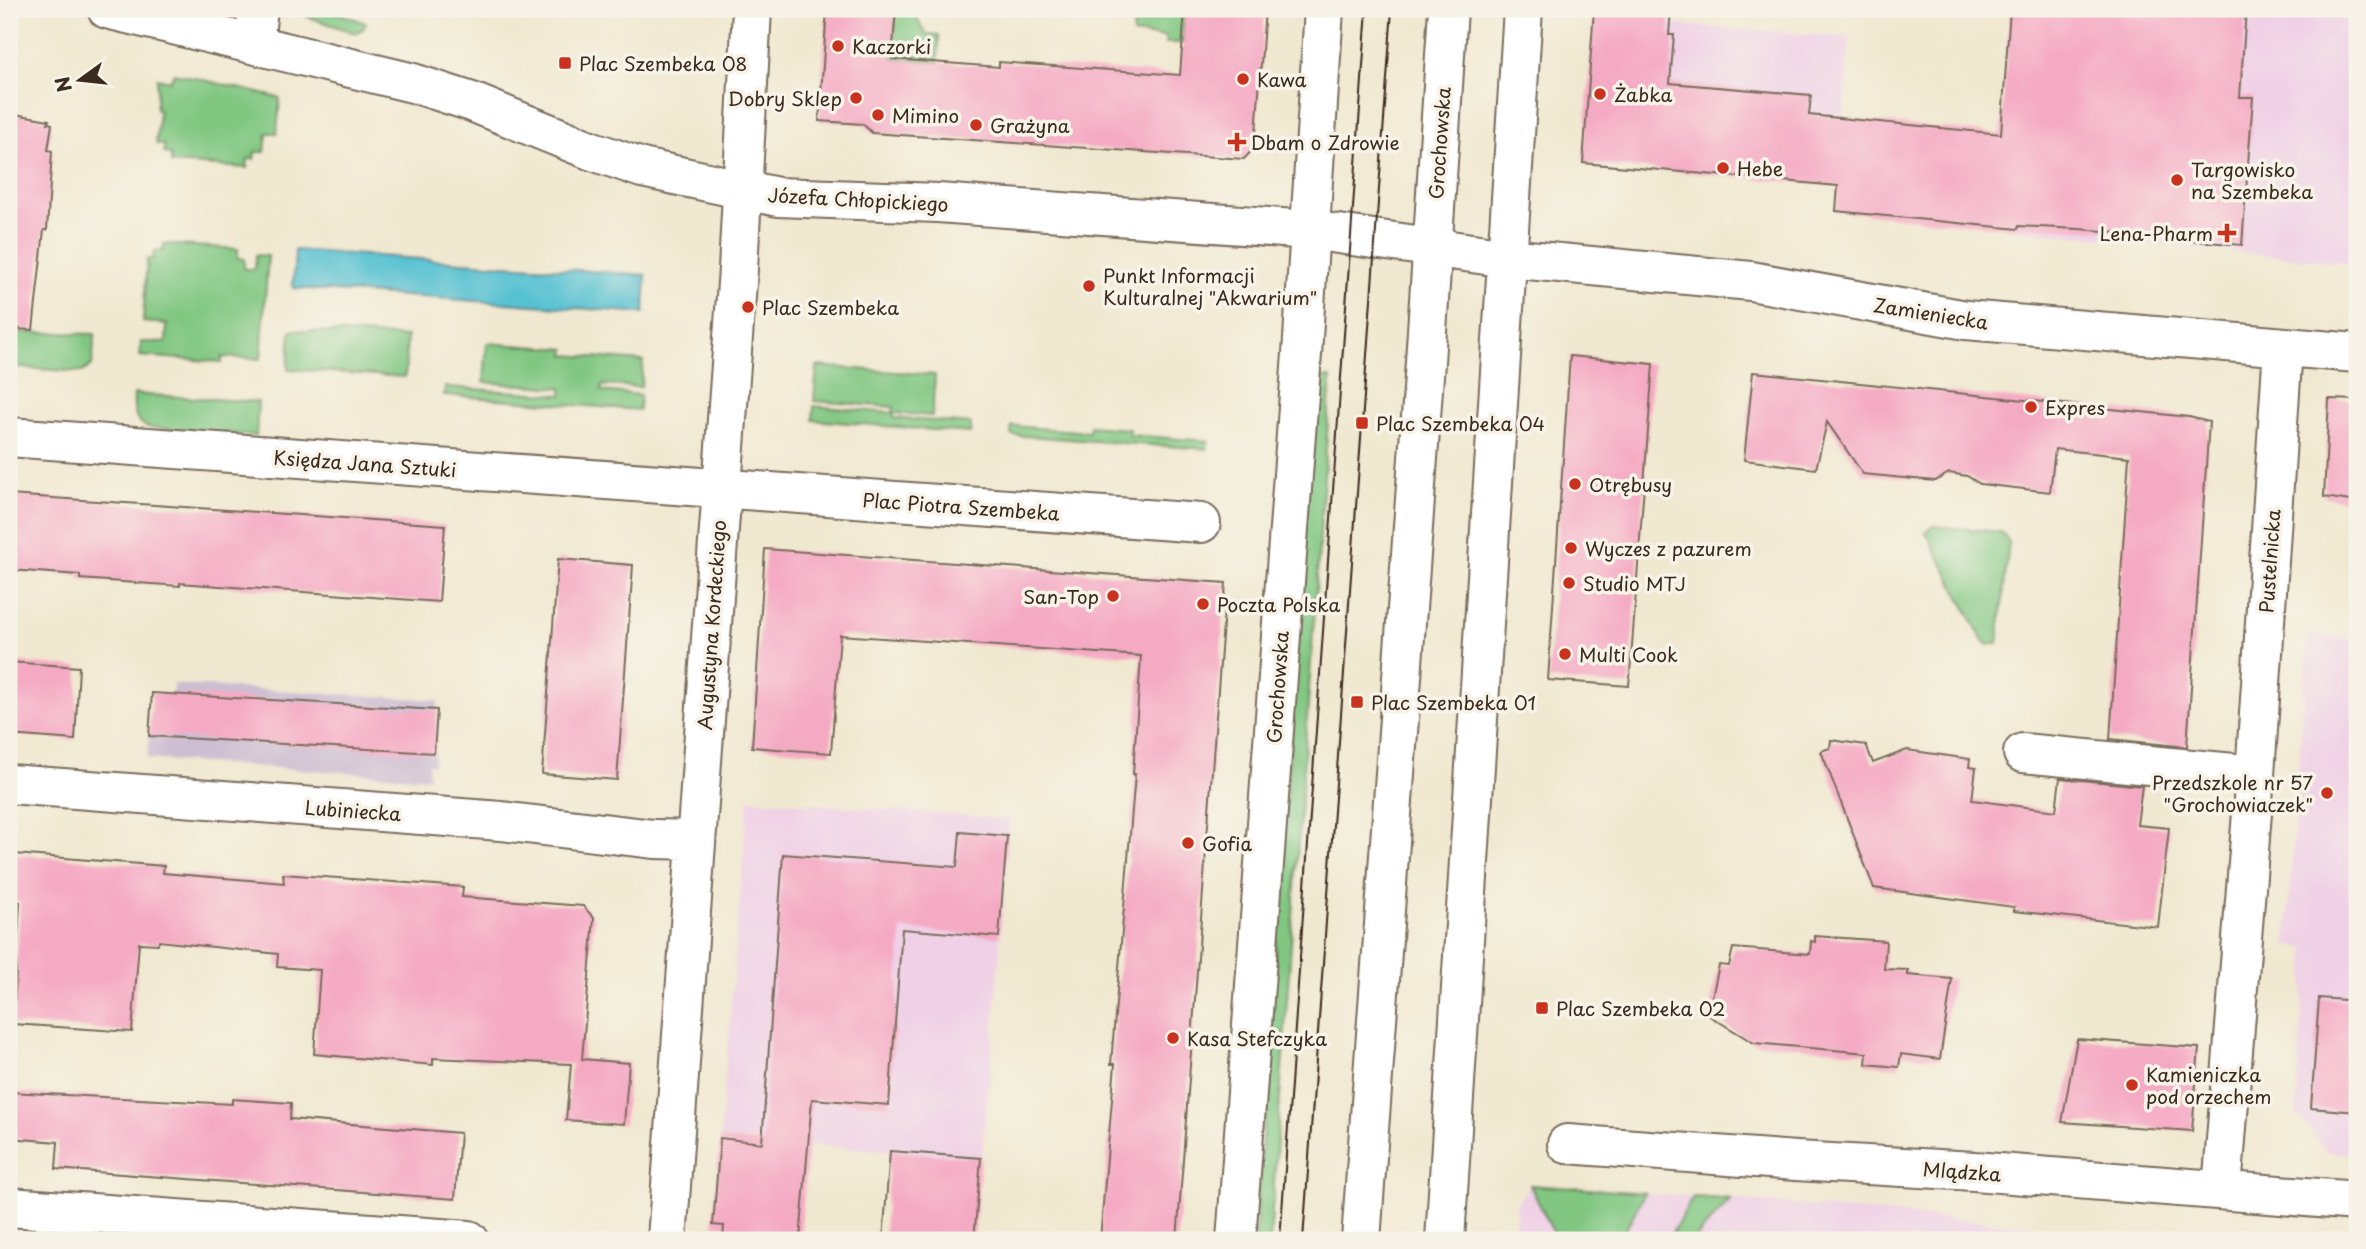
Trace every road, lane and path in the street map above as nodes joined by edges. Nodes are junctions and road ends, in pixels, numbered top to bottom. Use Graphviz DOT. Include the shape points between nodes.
graph roads {
  1 [pos="107,9"];
  2 [pos="752,9"];
  3 [pos="1324,9"];
  4 [pos="1448,9"];
  5 [pos="1523,9"];
  6 [pos="256,26"];
  7 [pos="742,191"];
  8 [pos="1310,230"];
  9 [pos="1433,246"];
  10 [pos="1507,257"];
  11 [pos="2283,347"];
  12 [pos="2357,353"];
  13 [pos="9,437"];
  14 [pos="720,488"];
  15 [pos="1201,523"];
  16 [pos="2023,754"];
  17 [pos="2255,775"];
  18 [pos="9,784"];
  19 [pos="696,841"];
  20 [pos="1567,1144"];
  21 [pos="2222,1190"];
  22 [pos="2357,1201"];
  23 [pos="9,1207"];
  24 [pos="469,1240"];
  25 [pos="667,1240"];
  26 [pos="1236,1240"];
  27 [pos="1361,1240"];
  28 [pos="1445,1240"];
  1 -- 6 [label="street, Józefa Chłopickiego"];
  2 -- 7 [label="street, Augustyna Kordeckiego"];
  3 -- 8 [label="street, Grochowska"];
  4 -- 9 [label="street, Grochowska"];
  5 -- 10 [label="street"];
  6 -- 7 [label="street, Józefa Chłopickiego" via="642,168"];
  7 -- 8 [label="street, Józefa Chłopickiego" via="778,197 938,203"];
  7 -- 14 [label="street, Augustyna Kordeckiego"];
  8 -- 9 [label="street, Józefa Chłopickiego"];
  8 -- 26 [label="street, Grochowska"];
  9 -- 10 [label="street, Józefa Chłopickiego"];
  9 -- 27 [label="street, Grochowska"];
  10 -- 11 [label="street, Zamieniecka" via="1751,281 1966,320"];
  10 -- 28 [label="street"];
  11 -- 12 [label="street, Zamieniecka"];
  11 -- 17 [label="street, Pustelnicka"];
  13 -- 14 [label="street, Księdza Jana Sztuki"];
  14 -- 15 [label="street, Plac Piotra Szembeka"];
  14 -- 19 [label="street, Augustyna Kordeckiego"];
  16 -- 17 [label="street"];
  17 -- 21 [label="street, Pustelnicka"];
  18 -- 19 [label="street, Lubiniecka" via="501,821"];
  19 -- 25 [label="street, Augustyna Kordeckiego"];
  20 -- 21 [label="street, Mlądzka"];
  21 -- 22 [label="street, Mlądzka"];
  23 -- 24 [label="street"];
}
